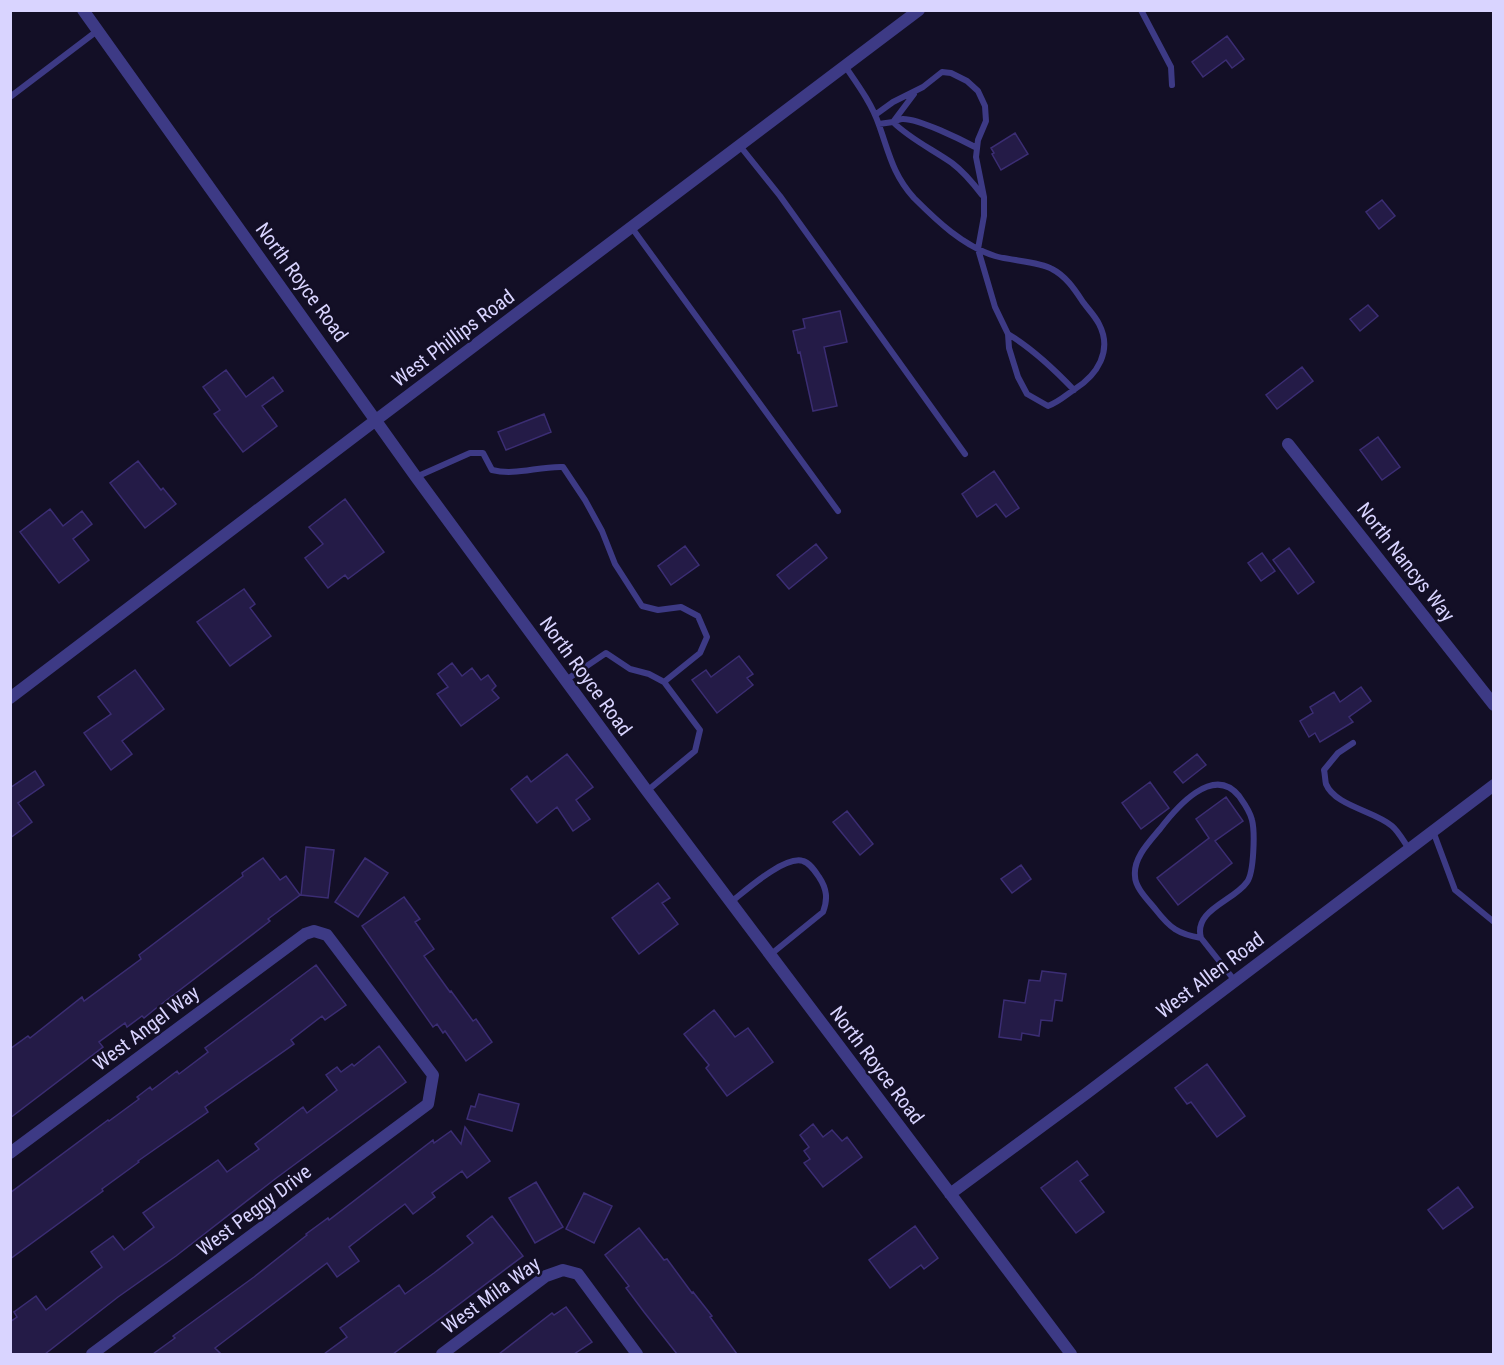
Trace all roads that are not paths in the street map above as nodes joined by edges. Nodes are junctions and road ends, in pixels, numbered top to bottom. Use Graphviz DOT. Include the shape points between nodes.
graph roads {
  1 [pos="919,10"];
  2 [pos="1141,10"];
  3 [pos="90,13"];
  4 [pos="98,30"];
  5 [pos="845,66"];
  6 [pos="1172,85"];
  7 [pos="916,90"];
  8 [pos="10,97"];
  9 [pos="875,116"];
  10 [pos="893,122"];
  11 [pos="879,124"];
  12 [pos="740,146"];
  13 [pos="978,148"];
  14 [pos="984,197"];
  15 [pos="632,228"];
  16 [pos="978,249"];
  17 [pos="1008,334"];
  18 [pos="1074,390"];
  19 [pos="376,420"];
  20 [pos="1288,444"];
  21 [pos="965,454"];
  22 [pos="416,477"];
  23 [pos="837,511"];
  24 [pos="566,680"];
  25 [pos="664,682"];
  26 [pos="10,698"];
  27 [pos="1494,705"];
  28 [pos="1353,743"];
  29 [pos="1494,785"];
  30 [pos="647,791"];
  31 [pos="1433,830"];
  32 [pos="1409,849"];
  33 [pos="730,902"];
  34 [pos="1494,922"];
  35 [pos="304,934"];
  36 [pos="1200,938"];
  37 [pos="770,955"];
  38 [pos="1234,981"];
  39 [pos="10,1153"];
  40 [pos="950,1194"];
  41 [pos="92,1354"];
  42 [pos="442,1354"];
  43 [pos="638,1354"];
  44 [pos="1071,1354"];
  1 -- 5 [label="street, West Phillips Road"];
  2 -- 6 [label="lane" via="1171,67"];
  3 -- 4 [label="street, North Royce Road"];
  4 -- 8 [label="lane"];
  4 -- 19 [label="street, North Royce Road"];
  5 -- 9 [label="lane"];
  5 -- 12 [label="street, West Phillips Road"];
  7 -- 9 [label="lane"];
  7 -- 10 [label="lane"];
  7 -- 13 [label="lane" via="942,72 967,81 978,91 986,121"];
  9 -- 11 [label="lane"];
  10 -- 11 [label="lane"];
  10 -- 13 [label="lane" via="915,122"];
  10 -- 14 [label="lane" via="969,178"];
  11 -- 16 [label="lane" via="894,171 914,197"];
  12 -- 15 [label="street, West Phillips Road"];
  12 -- 21 [label="lane"];
  13 -- 14 [label="lane" via="976,157"];
  14 -- 16 [label="lane"];
  15 -- 19 [label="street, West Phillips Road"];
  15 -- 23 [label="lane"];
  16 -- 17 [label="lane" via="994,307"];
  16 -- 18 [label="lane" via="1052,268 1071,284 1100,325 1103,359 1095,374"];
  17 -- 18 [label="lane" via="1052,367"];
  17 -- 18 [label="lane" via="1018,377 1027,394 1048,406"];
  19 -- 22 [label="street, North Royce Road"];
  19 -- 26 [label="street, West Phillips Road"];
  20 -- 27 [label="street, North Nancys Way"];
  22 -- 24 [label="street, North Royce Road"];
  22 -- 25 [label="lane" via="470,453 483,453 492,470 505,473 563,467 642,606 658,610 681,607 698,616 707,637 700,653"];
  24 -- 25 [label="lane" via="606,653 630,669"];
  24 -- 30 [label="street, North Royce Road"];
  25 -- 30 [label="lane" via="700,730 694,751"];
  28 -- 32 [label="lane" via="1324,770 1327,786 1339,798 1393,827"];
  29 -- 31 [label="street, West Allen Road"];
  30 -- 33 [label="street, North Royce Road"];
  31 -- 32 [label="street, West Allen Road"];
  31 -- 34 [label="lane" via="1455,890"];
  32 -- 38 [label="street, West Allen Road"];
  33 -- 37 [label="street, North Royce Road"];
  33 -- 37 [label="lane" via="795,860 812,866 825,887 823,912"];
  35 -- 39 [label="street, West Angel Way"];
  35 -- 41 [label="street, West Peggy Drive" via="327,934 433,1075 428,1104"];
  36 -- 36 [label="lane" via="1202,920 1246,883 1251,872 1252,820 1237,793 1225,784 1196,791 1165,822 1136,863 1134,877 1141,890 1170,926 1184,935"];
  36 -- 38 [label="lane"];
  37 -- 40 [label="street, North Royce Road"];
  38 -- 40 [label="street, West Allen Road"];
  40 -- 44 [label="street, North Royce Road"];
  42 -- 43 [label="street, West Mila Way" via="546,1276 564,1270 578,1274"];
}
